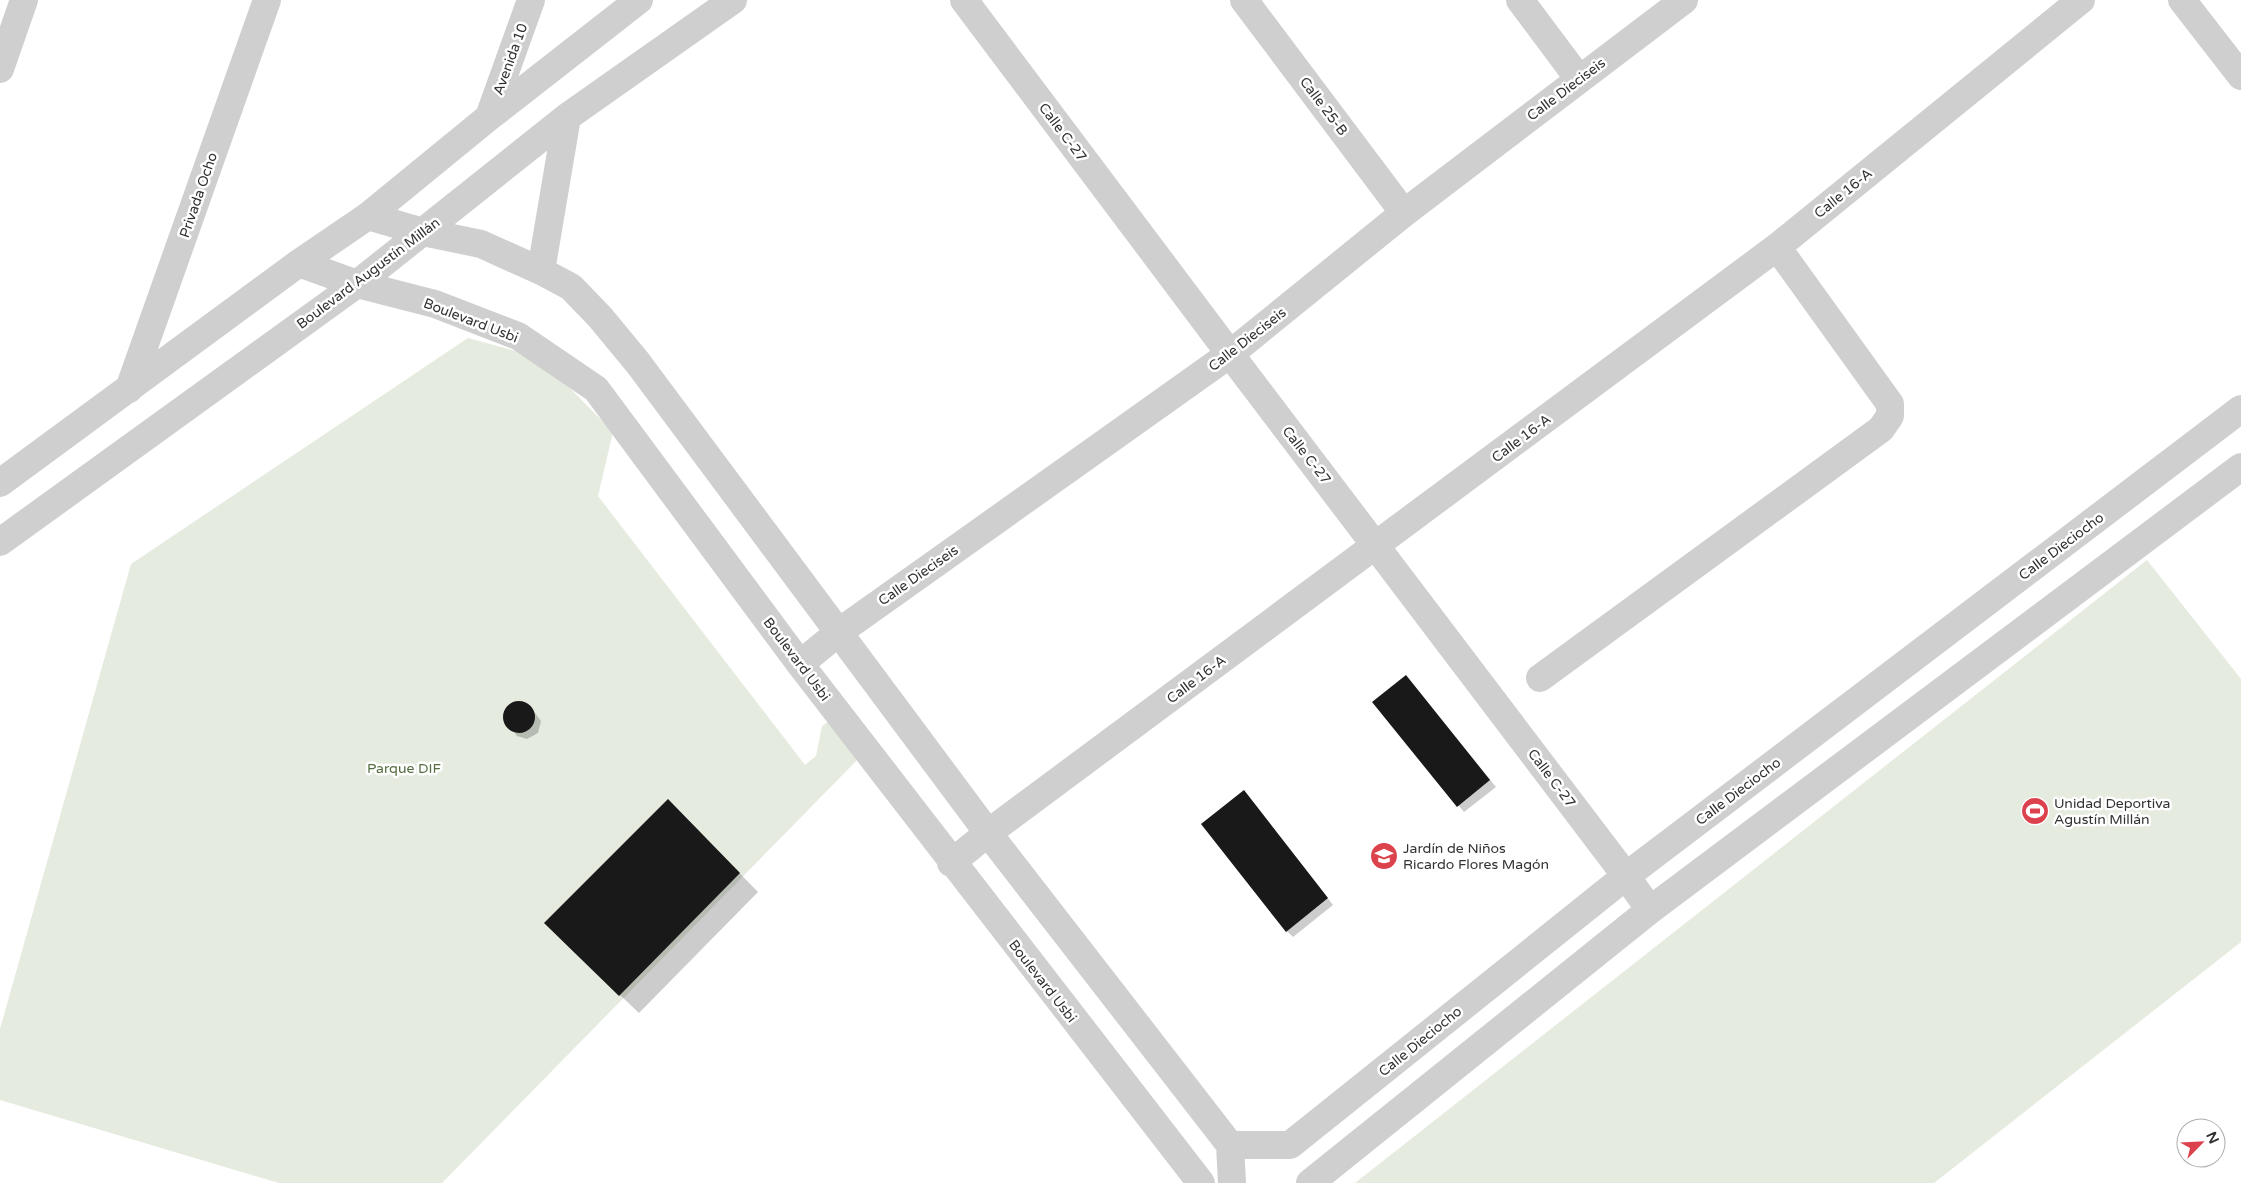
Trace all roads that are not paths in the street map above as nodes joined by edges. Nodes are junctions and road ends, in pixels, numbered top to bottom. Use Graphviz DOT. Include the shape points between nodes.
graph roads {
  1 [pos="24,0"];
  2 [pos="267,0"];
  3 [pos="531,0"];
  4 [pos="638,0"];
  5 [pos="733,0"];
  6 [pos="964,0"];
  7 [pos="1244,0"];
  8 [pos="1520,0"];
  9 [pos="1684,0"];
  10 [pos="2080,0"];
  11 [pos="2182,0"];
  12 [pos="0,70"];
  13 [pos="2241,76"];
  14 [pos="1579,79"];
  15 [pos="488,117"];
  16 [pos="567,117"];
  17 [pos="1404,212"];
  18 [pos="368,216"];
  19 [pos="423,232"];
  20 [pos="1777,247"];
  21 [pos="299,263"];
  22 [pos="541,271"];
  23 [pos="358,284"];
  24 [pos="1230,354"];
  25 [pos="129,389"];
  26 [pos="2241,409"];
  27 [pos="2241,467"];
  28 [pos="0,483"];
  29 [pos="0,542"];
  30 [pos="1376,545"];
  31 [pos="839,632"];
  32 [pos="800,664"];
  33 [pos="1540,678"];
  34 [pos="988,833"];
  35 [pos="951,863"];
  36 [pos="1626,876"];
  37 [pos="1650,910"];
  38 [pos="1230,1145"];
  39 [pos="1201,1183"];
  40 [pos="1232,1183"];
  41 [pos="1310,1183"];
  1 -- 12 [label="street"];
  2 -- 25 [label="street, Privada Ocho"];
  3 -- 15 [label="street, Avenida 10"];
  4 -- 15 [label="street"];
  5 -- 16 [label="street, Boulevard Augustín Millán"];
  6 -- 24 [label="street, Calle C-27"];
  7 -- 17 [label="street, Calle 25-B"];
  8 -- 14 [label="street"];
  9 -- 14 [label="street, Calle Dieciseis"];
  10 -- 20 [label="street, Calle 16-A"];
  11 -- 13 [label="street"];
  14 -- 17 [label="street, Calle Dieciseis"];
  15 -- 18 [label="street"];
  16 -- 19 [label="street, Boulevard Augustín Millán"];
  16 -- 22 [label="street"];
  17 -- 24 [label="street, Calle Dieciseis"];
  18 -- 19 [label="street"];
  18 -- 21 [label="street"];
  19 -- 22 [label="street" via="481,244"];
  19 -- 23 [label="street, Boulevard Augustín Millán"];
  20 -- 30 [label="street, Calle 16-A"];
  20 -- 33 [label="street" via="1890,404 1890,416 1881,429"];
  21 -- 23 [label="street, Boulevard Usbi"];
  21 -- 25 [label="street"];
  22 -- 31 [label="street" via="571,287 613,332"];
  23 -- 29 [label="street, Boulevard Augustín Millán"];
  23 -- 32 [label="street, Boulevard Usbi" via="435,304 518,336 596,389"];
  24 -- 30 [label="street, Calle C-27"];
  24 -- 31 [label="street, Calle Dieciseis"];
  25 -- 28 [label="street"];
  26 -- 36 [label="street, Calle Dieciocho"];
  27 -- 37 [label="street"];
  30 -- 34 [label="street, Calle 16-A"];
  30 -- 36 [label="street, Calle C-27"];
  31 -- 32 [label="street, Calle Dieciseis"];
  31 -- 34 [label="street"];
  32 -- 35 [label="street, Boulevard Usbi"];
  34 -- 35 [label="street, Calle 16-A"];
  34 -- 38 [label="street"];
  35 -- 39 [label="street, Boulevard Usbi"];
  36 -- 37 [label="street, Calle C-27"];
  36 -- 38 [label="street, Calle Dieciocho" via="1290,1145"];
  37 -- 41 [label="street"];
  38 -- 40 [label="street"];
}
